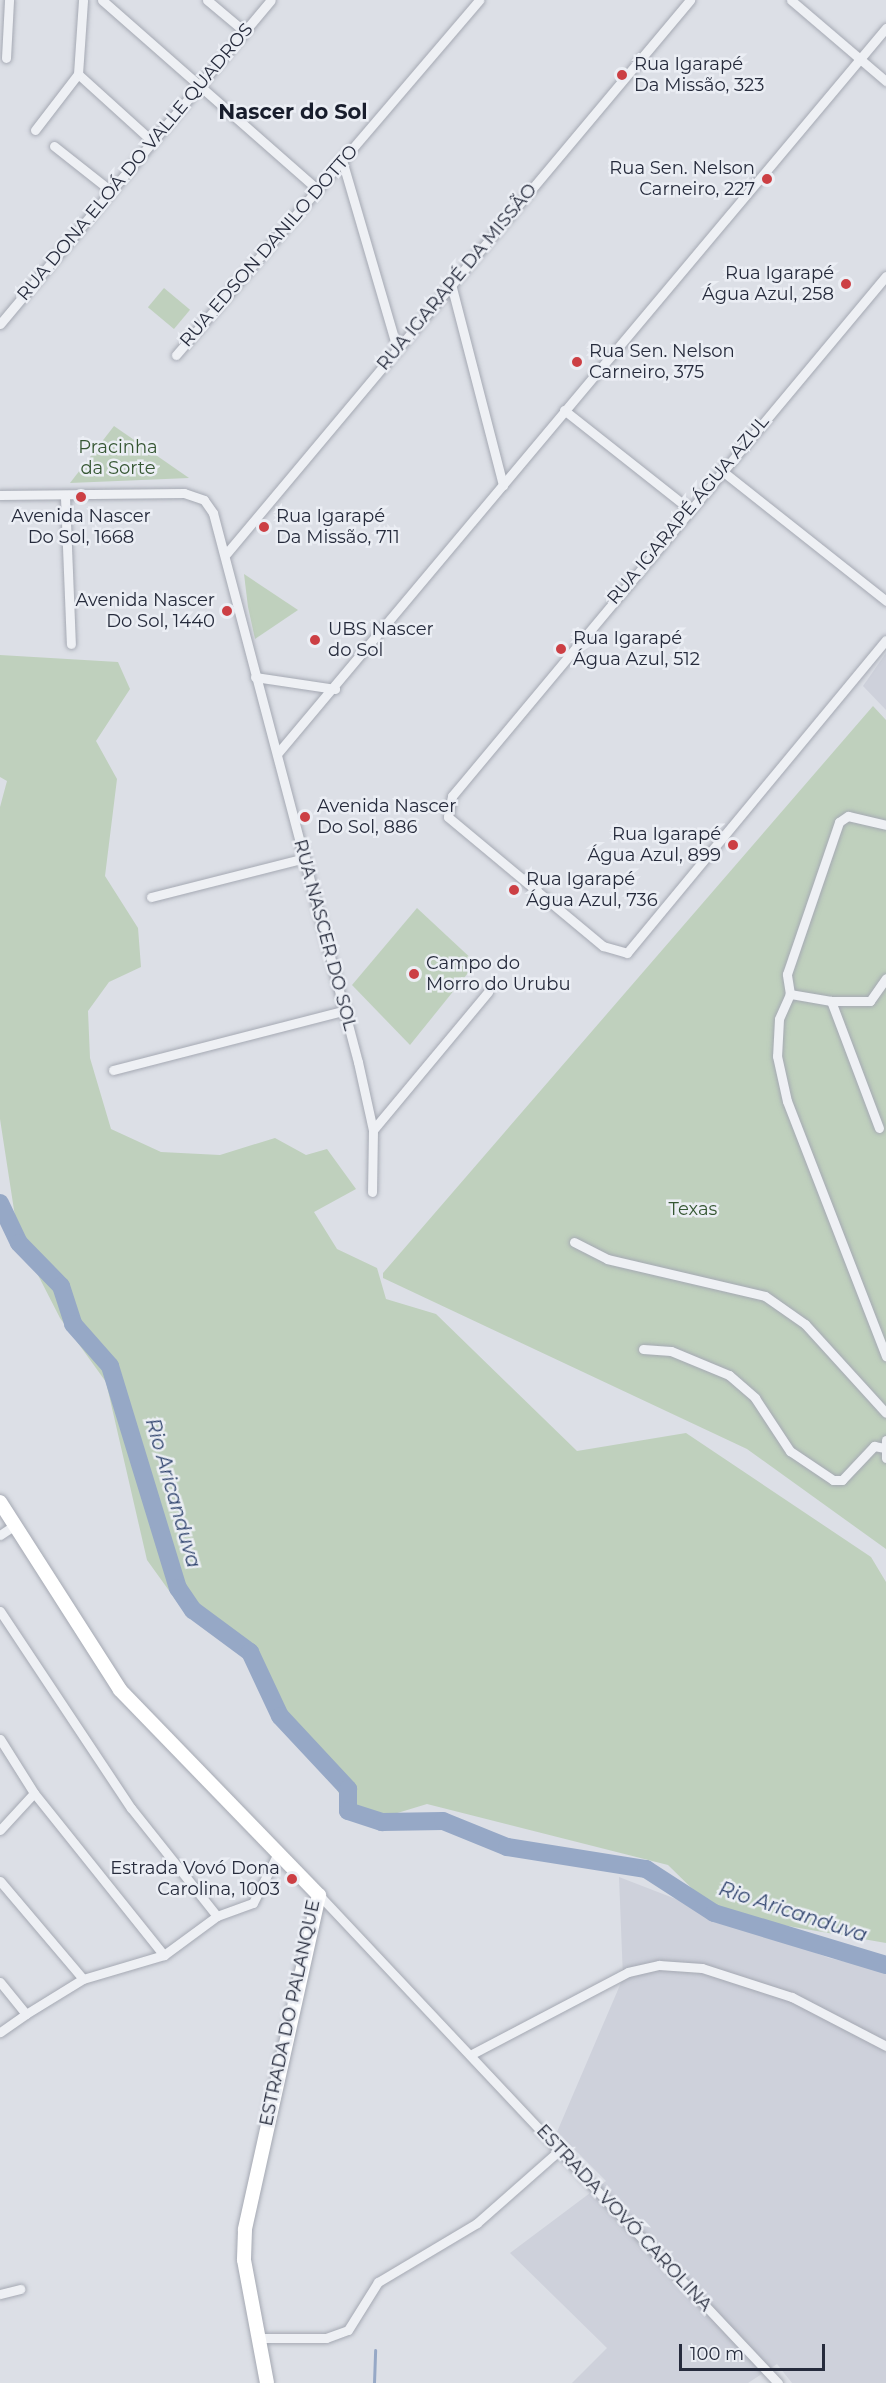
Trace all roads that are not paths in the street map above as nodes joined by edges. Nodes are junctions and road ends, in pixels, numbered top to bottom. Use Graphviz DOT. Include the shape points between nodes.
graph roads {
  1 [pos="9,0"];
  2 [pos="83,0"];
  3 [pos="102,0"];
  4 [pos="207,0"];
  5 [pos="271,0"];
  6 [pos="480,0"];
  7 [pos="690,0"];
  8 [pos="791,0"];
  9 [pos="886,28"];
  10 [pos="244,31"];
  11 [pos="6,58"];
  12 [pos="860,59"];
  13 [pos="78,74"];
  14 [pos="886,81"];
  15 [pos="198,86"];
  16 [pos="35,130"];
  17 [pos="152,141"];
  18 [pos="54,146"];
  19 [pos="342,160"];
  20 [pos="317,189"];
  21 [pos="111,191"];
  22 [pos="886,276"];
  23 [pos="450,284"];
  24 [pos="0,324"];
  25 [pos="397,348"];
  26 [pos="176,355"];
  27 [pos="564,411"];
  28 [pos="721,470"];
  29 [pos="503,485"];
  30 [pos="0,495"];
  31 [pos="65,497"];
  32 [pos="688,508"];
  33 [pos="225,554"];
  34 [pos="886,601"];
  35 [pos="886,640"];
  36 [pos="71,644"];
  37 [pos="255,677"];
  38 [pos="334,689"];
  39 [pos="277,754"];
  40 [pos="886,825"];
  41 [pos="305,858"];
  42 [pos="151,897"];
  43 [pos="886,978"];
  44 [pos="488,992"];
  45 [pos="790,994"];
  46 [pos="831,1000"];
  47 [pos="346,1010"];
  48 [pos="113,1070"];
  49 [pos="879,1128"];
  50 [pos="374,1130"];
  51 [pos="372,1192"];
  52 [pos="574,1242"];
  53 [pos="643,1349"];
  54 [pos="886,1356"];
  55 [pos="886,1413"];
  56 [pos="885,1449"];
  57 [pos="0,1502"];
  58 [pos="15,1525"];
  59 [pos="0,1535"];
  60 [pos="0,1611"];
  61 [pos="0,1739"];
  62 [pos="34,1793"];
  63 [pos="0,1830"];
  64 [pos="278,1852"];
  65 [pos="0,1881"];
  66 [pos="319,1895"];
  67 [pos="217,1916"];
  68 [pos="164,1955"];
  69 [pos="82,1980"];
  70 [pos="0,1982"];
  71 [pos="26,2014"];
  72 [pos="0,2032"];
  73 [pos="886,2046"];
  74 [pos="470,2055"];
  75 [pos="561,2149"];
  76 [pos="20,2289"];
  77 [pos="0,2294"];
  78 [pos="263,2338"];
  79 [pos="267,2383"];
  80 [pos="778,2383"];
  1 -- 11 [label="street"];
  2 -- 13 [label="street"];
  3 -- 15 [label="street"];
  4 -- 10 [label="street"];
  5 -- 10 [label="street, RUA DONA ELOÁ DO VALLE QUADROS"];
  6 -- 19 [label="street, RUA EDSON DANILO DOTTO"];
  7 -- 23 [label="street, RUA IGARAPÉ DA MISSÃO"];
  8 -- 12 [label="street"];
  9 -- 12 [label="street"];
  10 -- 15 [label="street, RUA DONA ELOÁ DO VALLE QUADROS"];
  12 -- 14 [label="street"];
  12 -- 27 [label="street"];
  13 -- 16 [label="street"];
  13 -- 17 [label="street"];
  15 -- 17 [label="street, RUA DONA ELOÁ DO VALLE QUADROS"];
  15 -- 20 [label="street"];
  17 -- 21 [label="street, RUA DONA ELOÁ DO VALLE QUADROS"];
  18 -- 21 [label="street"];
  19 -- 20 [label="street, RUA EDSON DANILO DOTTO"];
  19 -- 25 [label="street"];
  20 -- 26 [label="street, RUA EDSON DANILO DOTTO"];
  21 -- 24 [label="street, RUA DONA ELOÁ DO VALLE QUADROS"];
  22 -- 28 [label="street, RUA IGARAPÉ ÁGUA AZUL"];
  23 -- 25 [label="street, RUA IGARAPÉ DA MISSÃO"];
  23 -- 29 [label="street"];
  25 -- 33 [label="street, RUA IGARAPÉ DA MISSÃO"];
  27 -- 29 [label="street"];
  27 -- 32 [label="street"];
  28 -- 32 [label="street, RUA IGARAPÉ ÁGUA AZUL"];
  28 -- 34 [label="street"];
  29 -- 38 [label="street"];
  30 -- 31 [label="street, RUA NASCER DO SOL"];
  31 -- 33 [label="street, RUA NASCER DO SOL" via="199,497 213,513"];
  31 -- 36 [label="street"];
  32 -- 35 [label="street, RUA IGARAPÉ ÁGUA AZUL" via="452,796 447,810 451,822 611,952 631,950"];
  33 -- 37 [label="street, RUA NASCER DO SOL"];
  37 -- 38 [label="street"];
  37 -- 39 [label="street, RUA NASCER DO SOL"];
  38 -- 39 [label="street"];
  39 -- 41 [label="street, RUA NASCER DO SOL"];
  40 -- 45 [label="street" via="848,816 839,822 787,974"];
  41 -- 42 [label="street"];
  41 -- 47 [label="street, RUA NASCER DO SOL"];
  43 -- 46 [label="street" via="870,1000"];
  44 -- 50 [label="street"];
  45 -- 46 [label="street"];
  45 -- 54 [label="street" via="779,1019 777,1056 787,1101"];
  46 -- 49 [label="street"];
  47 -- 48 [label="street"];
  47 -- 50 [label="street, RUA NASCER DO SOL"];
  50 -- 51 [label="street, RUA NASCER DO SOL"];
  52 -- 55 [label="street" via="607,1259 765,1296 805,1324"];
  53 -- 56 [label="street" via="671,1351 729,1375 755,1398 790,1451 833,1480 842,1480 874,1446"];
  57 -- 58 [label="street, ESTRADA DO PALANQUE"];
  58 -- 59 [label="street"];
  58 -- 64 [label="street, ESTRADA DO PALANQUE" via="113,1682"];
  60 -- 67 [label="street" via="131,1808"];
  61 -- 62 [label="street"];
  62 -- 63 [label="street"];
  62 -- 68 [label="street"];
  64 -- 66 [label="street, ESTRADA DO PALANQUE"];
  64 -- 67 [label="street" via="253,1903"];
  65 -- 69 [label="street"];
  66 -- 74 [label="street, ESTRADA VOVÓ CAROLINA"];
  66 -- 78 [label="street, ESTRADA DO PALANQUE" via="245,2230 244,2260"];
  67 -- 68 [label="street"];
  68 -- 69 [label="street"];
  69 -- 71 [label="street"];
  70 -- 71 [label="street"];
  71 -- 72 [label="street"];
  73 -- 74 [label="street" via="792,1997 702,1968 659,1965 628,1972"];
  74 -- 75 [label="street, ESTRADA VOVÓ CAROLINA"];
  75 -- 78 [label="street" via="477,2223 378,2283 348,2330 326,2338"];
  75 -- 80 [label="street, ESTRADA VOVÓ CAROLINA"];
  76 -- 77 [label="street"];
  78 -- 79 [label="street, ESTRADA DO PALANQUE"];
}
